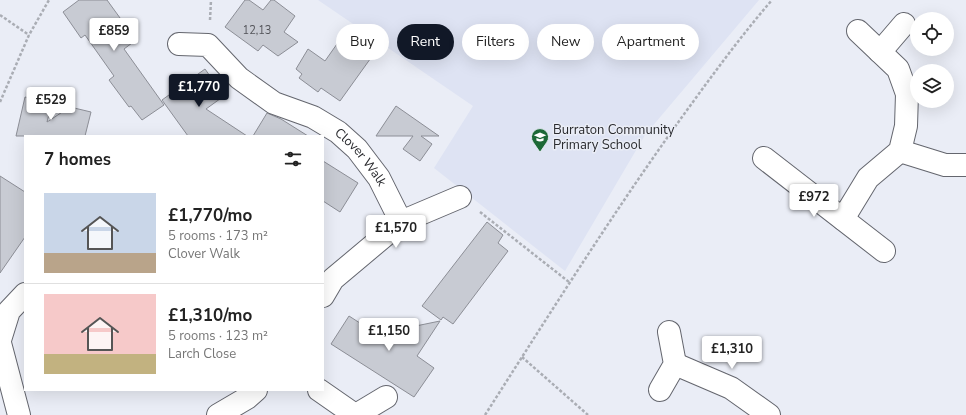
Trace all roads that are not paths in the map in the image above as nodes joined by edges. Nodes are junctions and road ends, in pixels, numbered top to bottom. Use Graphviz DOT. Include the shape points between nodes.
graph roads {
  1 [pos="904,24"];
  2 [pos="858,31"];
  3 [pos="180,44"];
  4 [pos="880,52"];
  5 [pos="900,151"];
  6 [pos="764,158"];
  7 [pos="966,165"];
  8 [pos="460,197"];
  9 [pos="843,219"];
  10 [pos="401,222"];
  11 [pos="884,251"];
  12 [pos="324,294"];
  13 [pos="24,295"];
  14 [pos="669,332"];
  15 [pos="0,340"];
  16 [pos="0,344"];
  17 [pos="674,364"];
  18 [pos="660,390"];
  19 [pos="255,391"];
  20 [pos="320,391"];
  21 [pos="386,397"];
  22 [pos="19,415"];
  23 [pos="218,415"];
  24 [pos="356,415"];
  25 [pos="769,415"];
  1 -- 4 [label="street"];
  2 -- 4 [label="street"];
  3 -- 10 [label="street, Clover Walk" via="208,45 240,78 274,103 314,117 338,132 357,149 379,178"];
  4 -- 5 [label="street" via="898,69 907,94 906,126"];
  5 -- 7 [label="street" via="946,165"];
  5 -- 9 [label="street" via="868,178"];
  6 -- 9 [label="street"];
  8 -- 10 [label="street"];
  9 -- 11 [label="street"];
  10 -- 12 [label="street" via="333,279"];
  13 -- 15 [label="street" via="9,311"];
  14 -- 17 [label="street"];
  16 -- 22 [label="street"];
  17 -- 18 [label="street"];
  17 -- 25 [label="street" via="731,388"];
  19 -- 23 [label="street"];
  20 -- 24 [label="street"];
  21 -- 24 [label="street"];
}
